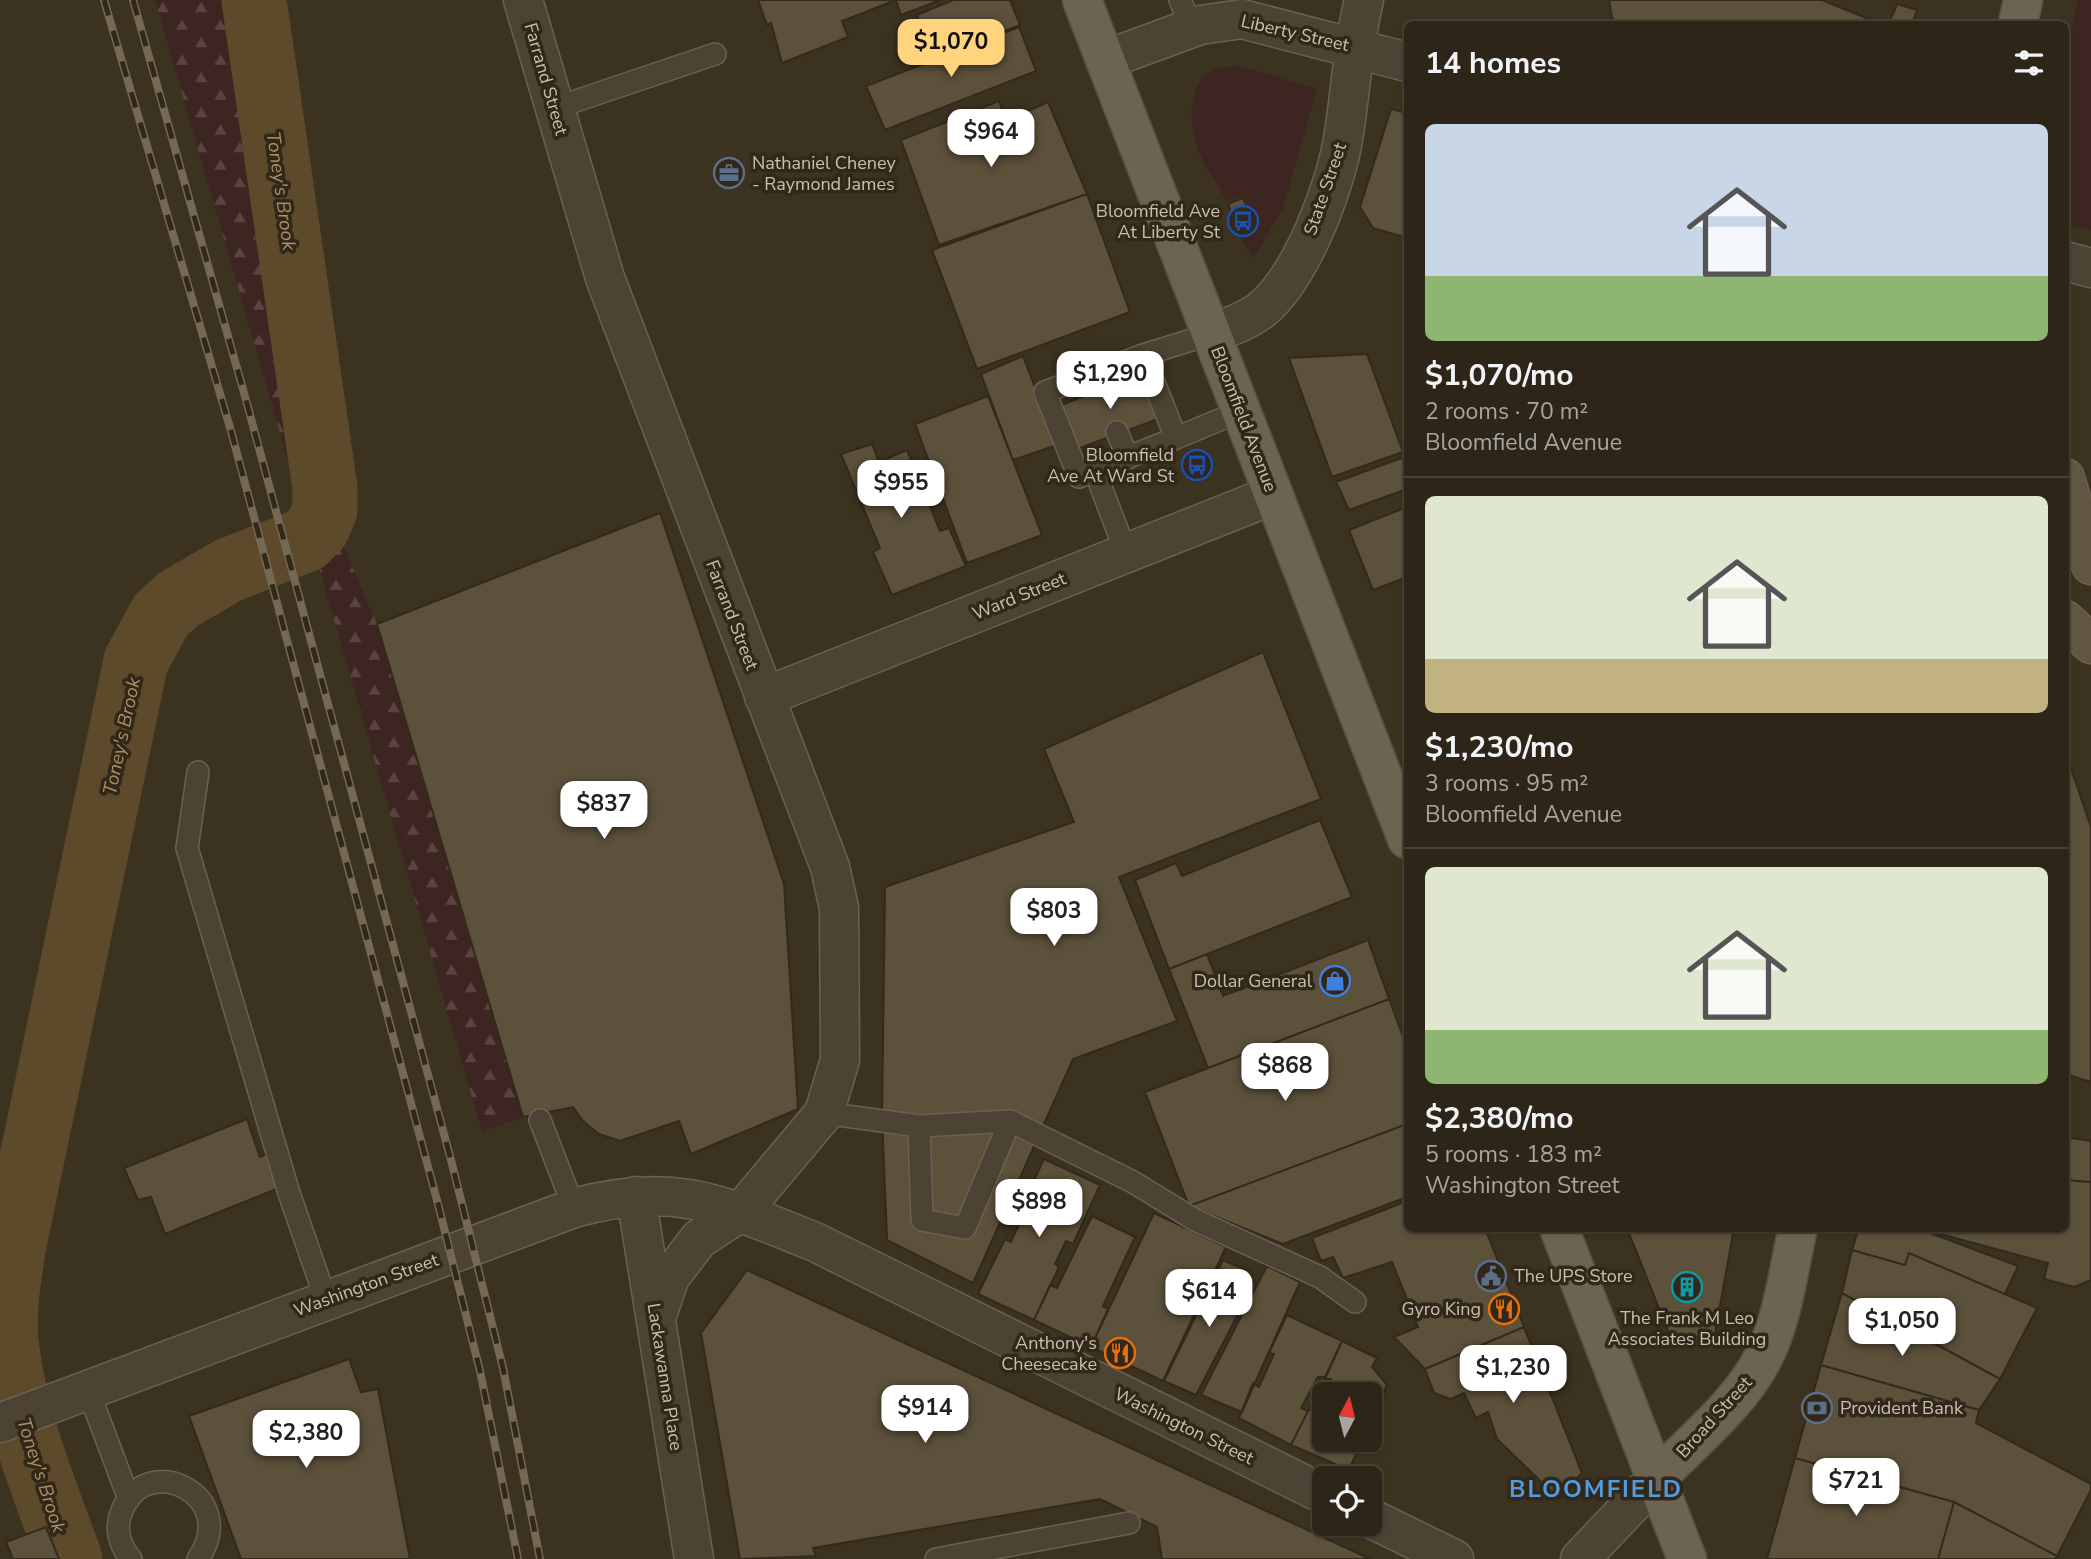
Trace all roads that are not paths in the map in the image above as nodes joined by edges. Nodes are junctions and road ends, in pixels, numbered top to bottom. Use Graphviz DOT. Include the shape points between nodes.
graph roads {
  1 [pos="1082,0"];
  2 [pos="1364,0"];
  3 [pos="2023,0"];
  4 [pos="531,2"];
  5 [pos="1186,14"];
  6 [pos="2019,21"];
  7 [pos="1353,47"];
  8 [pos="715,54"];
  9 [pos="1105,60"];
  10 [pos="1404,61"];
  11 [pos="555,108"];
  12 [pos="2069,262"];
  13 [pos="2091,268"];
  14 [pos="1211,334"];
  15 [pos="1143,355"];
  16 [pos="1241,411"];
  17 [pos="1117,432"];
  18 [pos="1176,438"];
  19 [pos="1128,458"];
  20 [pos="1096,471"];
  21 [pos="2069,491"];
  22 [pos="1273,495"];
  23 [pos="1126,553"];
  24 [pos="2091,565"];
  25 [pos="2069,624"];
  26 [pos="2091,644"];
  27 [pos="764,697"];
  28 [pos="198,772"];
  29 [pos="1404,831"];
  30 [pos="824,1113"];
  31 [pos="540,1120"];
  32 [pos="1010,1121"];
  33 [pos="919,1126"];
  34 [pos="636,1196"];
  35 [pos="574,1208"];
  36 [pos="741,1212"];
  37 [pos="1561,1232"];
  38 [pos="1797,1232"];
  39 [pos="326,1300"];
  40 [pos="1355,1303"];
  41 [pos="656,1318"];
  42 [pos="88,1390"];
  43 [pos="0,1423"];
  44 [pos="1656,1479"];
  45 [pos="1312,1489"];
  46 [pos="129,1499"];
  47 [pos="1129,1523"];
  48 [pos="1382,1524"];
  49 [pos="131,1559"];
  50 [pos="198,1559"];
  51 [pos="694,1559"];
  52 [pos="936,1559"];
  53 [pos="1454,1559"];
  54 [pos="1580,1559"];
  55 [pos="1687,1559"];
  1 -- 9 [label="main road, Bloomfield Avenue"];
  2 -- 7 [label="street, State Street"];
  3 -- 6 [label="main road"];
  4 -- 11 [label="street, Farrand Street"];
  5 -- 7 [label="street, Liberty Street" via="1213,21 1242,19"];
  5 -- 9 [label="street, Liberty Street"];
  7 -- 10 [label="street, Liberty Street"];
  7 -- 14 [label="street, State Street" via="1338,162 1306,244 1291,273 1260,310"];
  8 -- 11 [label="lane"];
  9 -- 14 [label="main road, Bloomfield Avenue"];
  11 -- 27 [label="street, Farrand Street" via="605,278"];
  12 -- 13 [label="street"];
  14 -- 15 [label="lane"];
  14 -- 16 [label="main road, Bloomfield Avenue"];
  15 -- 18 [label="lane"];
  15 -- 20 [label="lane" via="1098,380 1045,391 1079,477"];
  16 -- 18 [label="lane"];
  16 -- 22 [label="main road, Bloomfield Avenue"];
  17 -- 19 [label="lane"];
  18 -- 19 [label="lane"];
  19 -- 20 [label="lane"];
  20 -- 23 [label="lane"];
  21 -- 24 [label="main road"];
  22 -- 23 [label="street, Ward Street"];
  22 -- 29 [label="main road, Bloomfield Avenue"];
  23 -- 27 [label="street, Ward Street"];
  25 -- 26 [label="main road"];
  27 -- 30 [label="street, Farrand Street" via="831,867 838,898 840,1060"];
  28 -- 39 [label="lane" via="187,848 289,1193"];
  30 -- 33 [label="lane"];
  30 -- 36 [label="street, Farrand Street"];
  31 -- 35 [label="lane"];
  32 -- 33 [label="lane"];
  32 -- 33 [label="lane" via="965,1228 922,1220"];
  32 -- 40 [label="lane" via="1133,1182 1195,1220 1320,1277"];
  34 -- 35 [label="street, Washington Street"];
  34 -- 36 [label="street, Washington Street" via="674,1195"];
  34 -- 41 [label="street, Lackawanna Place"];
  35 -- 39 [label="street, Washington Street"];
  36 -- 41 [label="street" via="699,1239 670,1277"];
  36 -- 45 [label="street, Washington Street" via="815,1242"];
  37 -- 44 [label="main road"];
  38 -- 44 [label="main road, Broad Street" via="1763,1359 1736,1396"];
  39 -- 42 [label="street, Washington Street"];
  41 -- 51 [label="street, Lackawanna Place"];
  42 -- 43 [label="street, Washington Street"];
  42 -- 46 [label="lane"];
  44 -- 54 [label="street"];
  44 -- 55 [label="main road"];
  46 -- 49 [label="lane" via="119,1516 118,1531"];
  46 -- 50 [label="lane" via="162,1481 191,1490 209,1516 210,1532"];
  47 -- 52 [label="lane"];
  48 -- 53 [label="street"];
}
